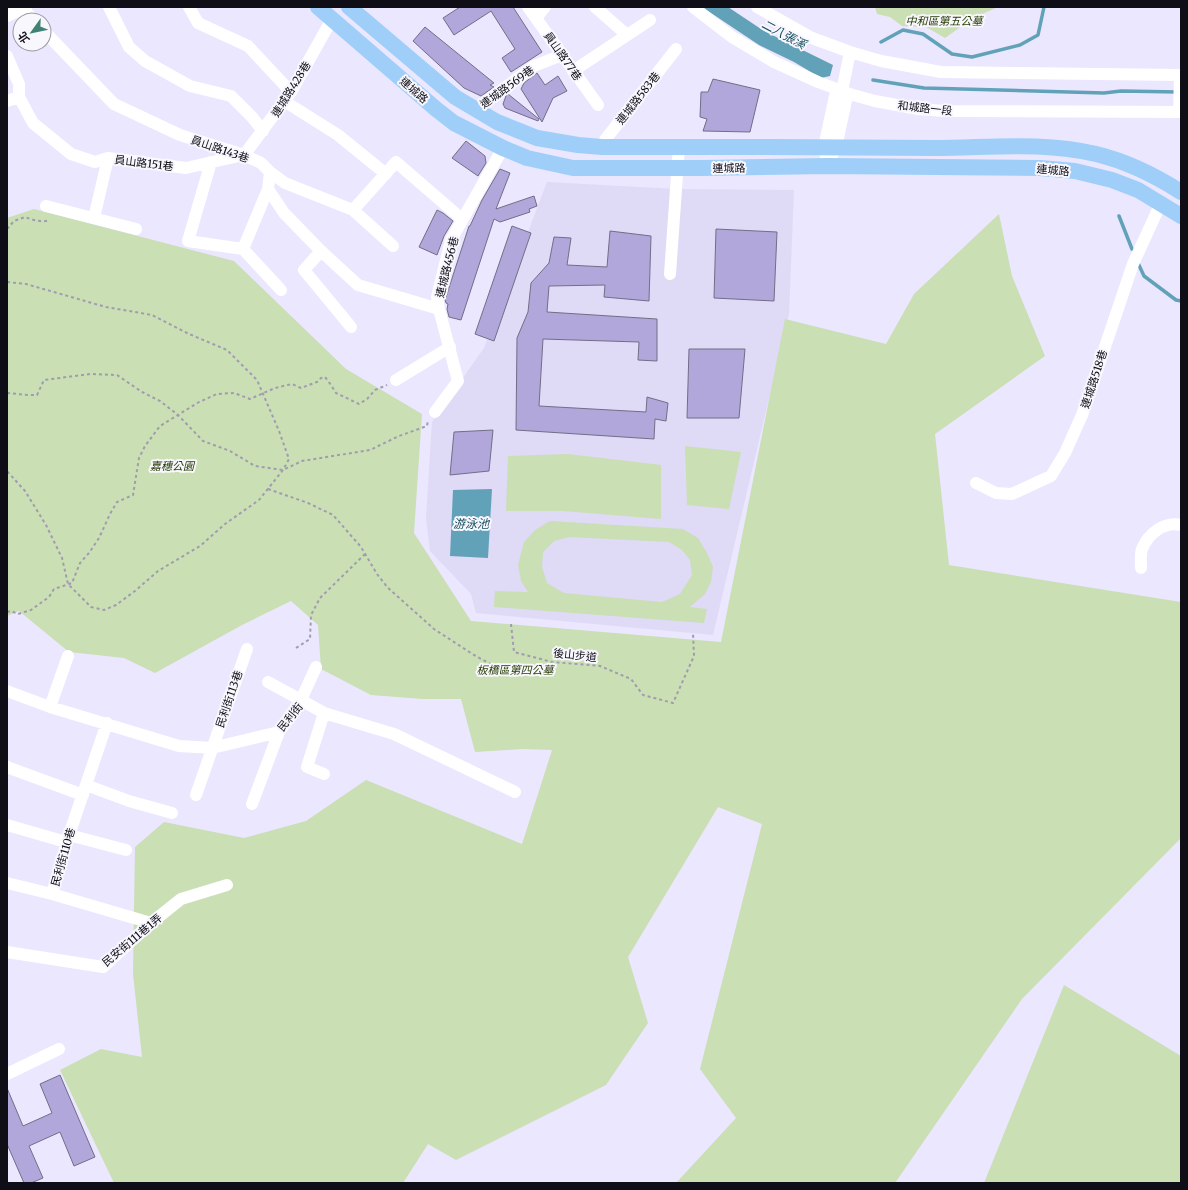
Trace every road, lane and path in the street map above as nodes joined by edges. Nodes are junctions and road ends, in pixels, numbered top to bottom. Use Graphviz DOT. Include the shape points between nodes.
graph roads {
  1 [pos="109,7"];
  2 [pos="190,7"];
  3 [pos="318,7"];
  4 [pos="349,7"];
  5 [pos="528,7"];
  6 [pos="545,7"];
  7 [pos="595,7"];
  8 [pos="693,7"];
  9 [pos="757,7"];
  10 [pos="25,8"];
  11 [pos="7,16"];
  12 [pos="536,18"];
  13 [pos="332,19"];
  14 [pos="650,20"];
  15 [pos="627,35"];
  16 [pos="52,39"];
  17 [pos="676,49"];
  18 [pos="850,52"];
  19 [pos="562,55"];
  20 [pos="7,56"];
  21 [pos="573,71"];
  22 [pos="1180,75"];
  23 [pos="842,91"];
  24 [pos="19,97"];
  25 [pos="288,97"];
  26 [pos="7,101"];
  27 [pos="598,105"];
  28 [pos="475,110"];
  29 [pos="1180,112"];
  30 [pos="263,131"];
  31 [pos="602,147"];
  32 [pos="679,147"];
  33 [pos="830,147"];
  34 [pos="503,148"];
  35 [pos="244,155"];
  36 [pos="108,158"];
  37 [pos="211,162"];
  38 [pos="828,166"];
  39 [pos="678,168"];
  40 [pos="270,172"];
  41 [pos="386,174"];
  42 [pos="268,189"];
  43 [pos="1181,192"];
  44 [pos="1161,203"];
  45 [pos="46,206"];
  46 [pos="353,210"];
  47 [pos="1181,216"];
  48 [pos="94,218"];
  49 [pos="462,219"];
  50 [pos="53,220"];
  51 [pos="7,229"];
  52 [pos="136,229"];
  53 [pos="393,246"];
  54 [pos="244,249"];
  55 [pos="321,251"];
  56 [pos="670,274"];
  57 [pos="7,282"];
  58 [pos="281,290"];
  59 [pos="439,308"];
  60 [pos="350,327"];
  61 [pos="450,348"];
  62 [pos="396,380"];
  63 [pos="7,393"];
  64 [pos="263,393"];
  65 [pos="435,412"];
  66 [pos="178,415"];
  67 [pos="283,470"];
  68 [pos="7,471"];
  69 [pos="976,483"];
  70 [pos="268,489"];
  71 [pos="1181,525"];
  72 [pos="365,554"];
  73 [pos="1140,568"];
  74 [pos="68,584"];
  75 [pos="7,612"];
  76 [pos="511,624"];
  77 [pos="693,633"];
  78 [pos="296,648"];
  79 [pos="246,649"];
  80 [pos="68,656"];
  81 [pos="316,667"];
  82 [pos="503,671"];
  83 [pos="268,682"];
  84 [pos="7,691"];
  85 [pos="301,700"];
  86 [pos="50,706"];
  87 [pos="324,713"];
  88 [pos="107,723"];
  89 [pos="280,732"];
  90 [pos="212,748"];
  91 [pos="7,767"];
  92 [pos="324,774"];
  93 [pos="84,790"];
  94 [pos="515,792"];
  95 [pos="196,795"];
  96 [pos="252,804"];
  97 [pos="172,813"];
  98 [pos="7,825"];
  99 [pos="67,839"];
  100 [pos="126,850"];
  101 [pos="7,883"];
  102 [pos="227,885"];
  103 [pos="52,894"];
  104 [pos="151,923"];
  105 [pos="7,952"];
  106 [pos="60,1049"];
  107 [pos="7,1074"];
  1 -- 30 [label="street" via="129,47 145,61 190,86 231,96 252,116"];
  2 -- 25 [label="street" via="198,23 248,46"];
  3 -- 13 [label="main road, 連城路"];
  4 -- 28 [label="main road, 連城路" via="449,92"];
  5 -- 12 [label="street, 員山路77巷"];
  6 -- 12 [label="street"];
  7 -- 15 [label="street"];
  8 -- 23 [label="street, 和城路一段" via="732,37 774,62"];
  9 -- 18 [label="street" via="812,38"];
  10 -- 11 [label="street"];
  12 -- 19 [label="street, 員山路77巷"];
  13 -- 25 [label="street, 連城路428巷"];
  13 -- 34 [label="main road, 連城路" via="454,123"];
  14 -- 15 [label="street"];
  15 -- 21 [label="street"];
  16 -- 35 [label="street, 員山路143巷" via="114,104 180,135"];
  17 -- 31 [label="street, 連城路583巷"];
  18 -- 22 [label="street" via="881,61 941,72"];
  18 -- 23 [label="street"];
  19 -- 21 [label="street, 員山路77巷"];
  19 -- 28 [label="street, 連城路569巷" via="534,66"];
  20 -- 24 [label="street, 員山路151巷" via="19,84"];
  21 -- 27 [label="street, 員山路77巷"];
  22 -- 29 [label="street"];
  23 -- 29 [label="street, 和城路一段" via="875,101 944,111"];
  23 -- 33 [label="street" via="846,101"];
  24 -- 26 [label="street"];
  24 -- 36 [label="street, 員山路151巷" via="33,123 71,154 95,162"];
  25 -- 30 [label="street, 連城路428巷"];
  25 -- 41 [label="street"];
  28 -- 31 [label="main road, 連城路" via="537,138"];
  30 -- 35 [label="street, 連城路428巷"];
  31 -- 32 [label="main road, 連城路"];
  32 -- 33 [label="main road, 連城路"];
  32 -- 39 [label="street"];
  33 -- 38 [label="street"];
  33 -- 43 [label="main road, 連城路" via="1048,146 1096,154 1117,161 1159,178"];
  34 -- 39 [label="main road, 連城路" via="527,158 573,168"];
  34 -- 49 [label="street, 連城路456巷"];
  35 -- 37 [label="street, 員山路151巷"];
  35 -- 40 [label="street, 員山路143巷" via="261,163"];
  36 -- 37 [label="street, 員山路151巷" via="186,168"];
  36 -- 48 [label="street"];
  37 -- 54 [label="street" via="188,241"];
  38 -- 39 [label="main road, 連城路"];
  38 -- 44 [label="main road, 連城路" via="1040,168 1075,171 1118,182"];
  39 -- 56 [label="street"];
  40 -- 42 [label="street"];
  40 -- 46 [label="street, 員山路143巷" via="284,183"];
  41 -- 46 [label="street"];
  41 -- 49 [label="street" via="396,162"];
  42 -- 54 [label="street"];
  42 -- 55 [label="street" via="284,214"];
  44 -- 47 [label="main road, 連城路"];
  44 -- 69 [label="street, 連城路518巷" via="1133,264 1082,415 1065,453 1051,476 1012,494 996,493"];
  45 -- 48 [label="street"];
  46 -- 53 [label="street"];
  48 -- 52 [label="street"];
  49 -- 59 [label="street, 連城路456巷" via="451,240 437,297"];
  50 -- 51 [label="path" via="46,222 25,217 14,221"];
  54 -- 58 [label="street"];
  55 -- 59 [label="street" via="358,285"];
  55 -- 60 [label="street" via="304,270"];
  57 -- 64 [label="path" via="26,284 106,307 152,315 227,350 257,380"];
  59 -- 61 [label="street, 連城路456巷"];
  61 -- 62 [label="street"];
  61 -- 65 [label="street, 連城路456巷" via="458,380"];
  62 -- 64 [label="path" via="375,390 359,404 336,393 325,377 301,388 292,384"];
  63 -- 66 [label="path" via="37,395 44,380 90,374 117,375"];
  64 -- 66 [label="path" via="250,399 234,393 217,394"];
  64 -- 67 [label="path" via="289,459"];
  65 -- 67 [label="path" via="428,418 427,426 370,450 302,461"];
  66 -- 67 [label="path" via="203,441 230,451 255,466"];
  66 -- 74 [label="path" via="160,426 145,446 139,458 133,495 117,502 99,538 80,563 72,583"];
  67 -- 70 [label="path"];
  68 -- 74 [label="path" via="25,491 46,525 62,558"];
  70 -- 72 [label="path" via="333,515"];
  70 -- 74 [label="path" via="259,500 200,546 158,570 136,591 116,605 104,610 91,607"];
  71 -- 73 [label="street" via="1164,526 1152,533 1142,550"];
  72 -- 78 [label="path" via="320,598 311,614 310,640"];
  72 -- 82 [label="path" via="388,588 434,628"];
  74 -- 75 [label="path" via="54,589 49,597 31,610 18,614"];
  76 -- 77 [label="path, 後山步道" via="514,652 552,662 600,666 631,679 643,695 673,703 694,656"];
  79 -- 90 [label="street, 民利街113巷"];
  80 -- 86 [label="street"];
  81 -- 85 [label="street"];
  83 -- 85 [label="street"];
  84 -- 86 [label="street, 民利街"];
  85 -- 87 [label="street, 民利街"];
  85 -- 89 [label="street, 民利街"];
  86 -- 88 [label="street, 民利街"];
  87 -- 92 [label="street" via="307,767"];
  87 -- 94 [label="street, 民利街" via="394,734"];
  88 -- 90 [label="street, 民利街" via="179,746"];
  88 -- 93 [label="street, 民利街110巷"];
  89 -- 90 [label="street, 民利街"];
  89 -- 96 [label="street"];
  90 -- 95 [label="street, 民利街113巷"];
  91 -- 93 [label="street"];
  93 -- 97 [label="street"];
  93 -- 99 [label="street, 民利街110巷"];
  98 -- 99 [label="street"];
  99 -- 100 [label="street"];
  99 -- 103 [label="street, 民利街110巷"];
  101 -- 103 [label="street"];
  102 -- 104 [label="street, 民安街111巷1弄" via="181,899"];
  103 -- 104 [label="street, 民利街110巷"];
  104 -- 105 [label="street, 民安街111巷1弄" via="102,967"];
  106 -- 107 [label="street"];
}
